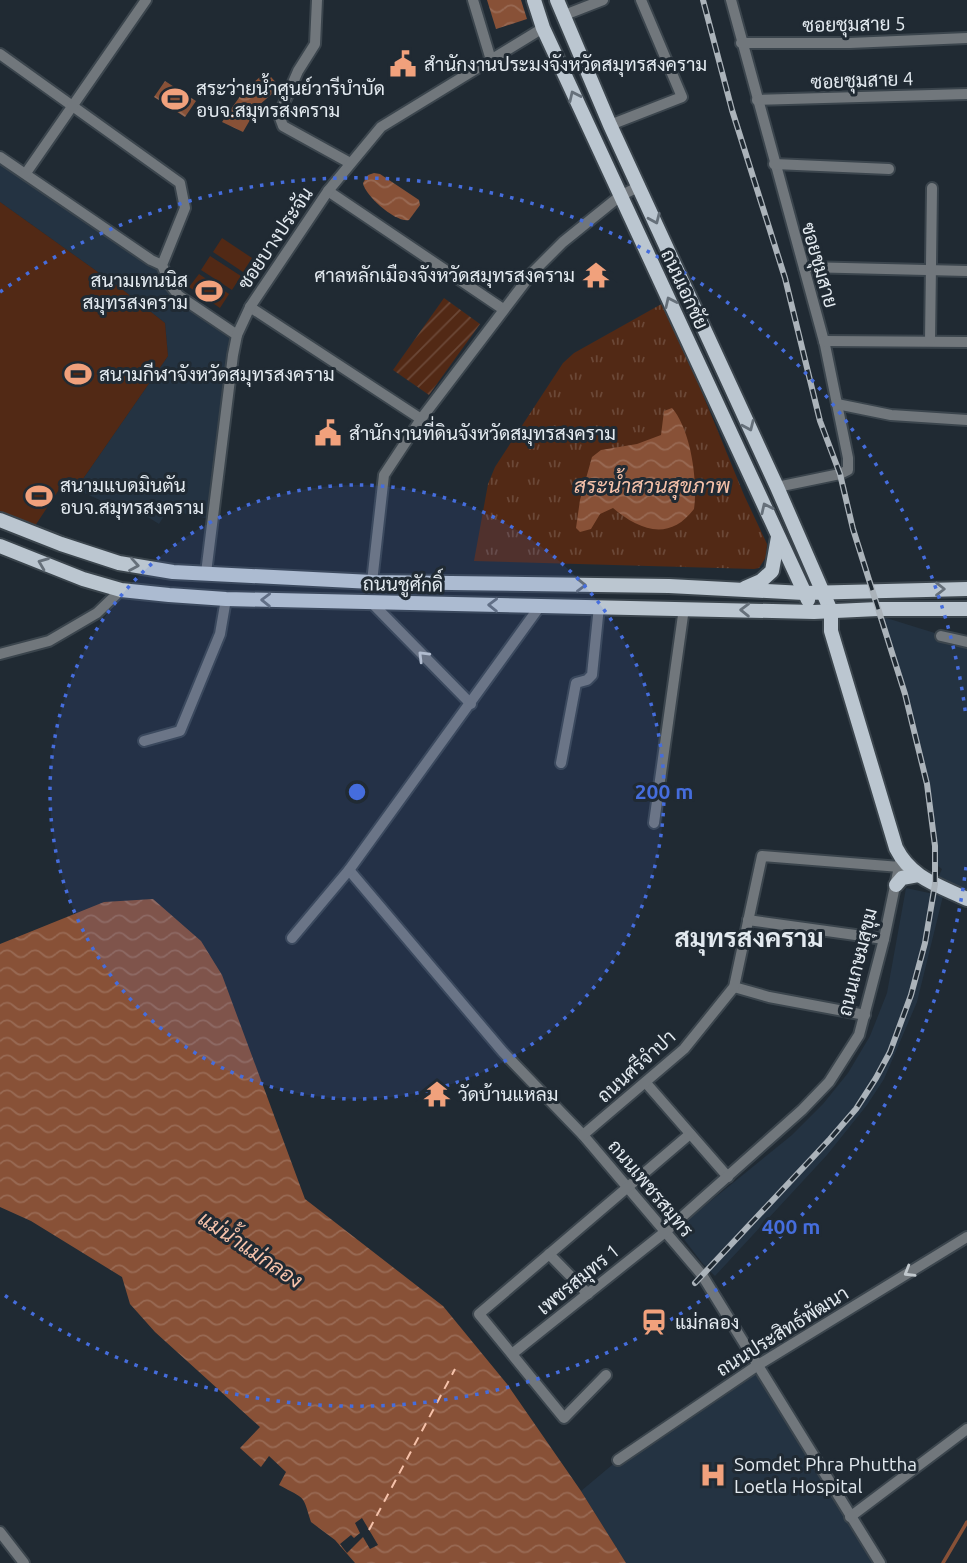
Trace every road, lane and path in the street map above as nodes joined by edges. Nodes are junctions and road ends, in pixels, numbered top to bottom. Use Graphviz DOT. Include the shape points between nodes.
graph roads {
  1 [pos="146,0"];
  2 [pos="317,0"];
  3 [pos="474,0"];
  4 [pos="534,0"];
  5 [pos="557,0"];
  6 [pos="603,0"];
  7 [pos="640,0"];
  8 [pos="731,0"];
  9 [pos="562,16"];
  10 [pos="543,28"];
  11 [pos="967,38"];
  12 [pos="741,43"];
  13 [pos="0,54"];
  14 [pos="491,60"];
  15 [pos="967,94"];
  16 [pos="757,100"];
  17 [pos="74,106"];
  18 [pos="611,125"];
  19 [pos="0,157"];
  20 [pos="350,163"];
  21 [pos="774,164"];
  22 [pos="889,169"];
  23 [pos="26,173"];
  24 [pos="640,186"];
  25 [pos="932,188"];
  26 [pos="328,191"];
  27 [pos="620,196"];
  28 [pos="162,265"];
  29 [pos="804,267"];
  30 [pos="931,269"];
  31 [pos="967,271"];
  32 [pos="250,307"];
  33 [pos="503,309"];
  34 [pos="237,335"];
  35 [pos="824,341"];
  36 [pos="930,341"];
  37 [pos="967,342"];
  38 [pos="837,404"];
  39 [pos="421,419"];
  40 [pos="967,420"];
  41 [pos="777,487"];
  42 [pos="0,520"];
  43 [pos="778,535"];
  44 [pos="0,546"];
  45 [pos="206,573"];
  46 [pos="372,582"];
  47 [pos="669,586"];
  48 [pos="740,589"];
  49 [pos="967,589"];
  50 [pos="121,590"];
  51 [pos="903,590"];
  52 [pos="823,592"];
  53 [pos="804,593"];
  54 [pos="226,599"];
  55 [pos="371,603"];
  56 [pos="541,606"];
  57 [pos="599,606"];
  58 [pos="668,608"];
  59 [pos="684,608"];
  60 [pos="903,609"];
  61 [pos="967,609"];
  62 [pos="831,611"];
  63 [pos="814,612"];
  64 [pos="831,631"];
  65 [pos="942,636"];
  66 [pos="967,642"];
  67 [pos="0,654"];
  68 [pos="471,704"];
  69 [pos="144,741"];
  70 [pos="561,763"];
  71 [pos="654,823"];
  72 [pos="900,862"];
  73 [pos="349,870"];
  74 [pos="918,875"];
  75 [pos="896,885"];
  76 [pos="967,899"];
  77 [pos="748,920"];
  78 [pos="292,938"];
  79 [pos="884,939"];
  80 [pos="734,987"];
  81 [pos="865,1015"];
  82 [pos="646,1083"];
  83 [pos="690,1134"];
  84 [pos="583,1135"];
  85 [pos="728,1177"];
  86 [pos="627,1186"];
  87 [pos="665,1232"];
  88 [pos="967,1237"];
  89 [pos="549,1254"];
  90 [pos="588,1294"];
  91 [pos="512,1354"];
  92 [pos="758,1365"];
  93 [pos="606,1375"];
  94 [pos="967,1429"];
  95 [pos="618,1460"];
  96 [pos="850,1517"];
  97 [pos="0,1532"];
  98 [pos="24,1563"];
  99 [pos="880,1563"];
  1 -- 17 [label="street"];
  2 -- 20 [label="street" via="316,44 279,115 283,126"];
  3 -- 14 [label="street"];
  4 -- 10 [label="main road, ถนนเอกชัย"];
  5 -- 9 [label="main road, ถนนเอกชัย"];
  6 -- 9 [label="street"];
  7 -- 18 [label="street" via="682,97"];
  8 -- 12 [label="street, ซอยชุมสาย"];
  9 -- 18 [label="main road, ถนนเอกชัย"];
  10 -- 14 [label="street, ซอยบางประจัน"];
  27 -- 10 [label="main road, ถนนเอกชัย, one-way"];
  11 -- 12 [label="street, ซอยชุมสาย 5"];
  12 -- 16 [label="street, ซอยชุมสาย"];
  13 -- 17 [label="street"];
  14 -- 20 [label="street, ซอยบางประจัน" via="381,127"];
  15 -- 16 [label="street, ซอยชุมสาย 4"];
  16 -- 21 [label="street, ซอยชุมสาย"];
  17 -- 23 [label="street"];
  17 -- 28 [label="street" via="180,183 185,208"];
  18 -- 24 [label="main road, ถนนเอกชัย"];
  19 -- 23 [label="street"];
  20 -- 26 [label="street, ซอยบางประจัน"];
  21 -- 22 [label="street"];
  21 -- 29 [label="street, ซอยชุมสาย"];
  23 -- 28 [label="street"];
  24 -- 27 [label="street"];
  24 -- 41 [label="main road, ถนนเอกชัย, one-way"];
  25 -- 30 [label="street"];
  26 -- 32 [label="street, ซอยบางประจัน"];
  26 -- 33 [label="street"];
  27 -- 33 [label="street" via="563,242"];
  43 -- 27 [label="main road, ถนนเอกชัย, one-way"];
  28 -- 34 [label="street" via="179,296"];
  29 -- 30 [label="street"];
  29 -- 35 [label="street, ซอยชุมสาย"];
  30 -- 31 [label="street"];
  30 -- 36 [label="street"];
  32 -- 34 [label="street, ซอยบางประจัน"];
  32 -- 39 [label="street"];
  33 -- 39 [label="street"];
  34 -- 45 [label="street, ซอยบางประจัน"];
  35 -- 36 [label="street"];
  35 -- 38 [label="street, ซอยชุมสาย"];
  36 -- 37 [label="street"];
  38 -- 40 [label="street" via="891,415"];
  38 -- 41 [label="street, ซอยชุมสาย" via="848,470"];
  39 -- 46 [label="street" via="384,475"];
  41 -- 52 [label="main road, ถนนเอกชัย"];
  42 -- 45 [label="main road, ถนนชูศักดิ์, one-way" via="119,563"];
  43 -- 48 [label="main road" via="772,571"];
  43 -- 53 [label="main road, ถนนเอกชัย"];
  50 -- 44 [label="main road, ถนนชูศักดิ์, one-way"];
  45 -- 46 [label="main road, ถนนชูศักดิ์"];
  46 -- 47 [label="main road, ถนนชูศักดิ์, one-way"];
  47 -- 48 [label="main road, ถนนชูศักดิ์"];
  47 -- 58 [label="main road"];
  48 -- 53 [label="main road, ถนนชูศักดิ์"];
  51 -- 49 [label="main road, ถนนชูศักดิ์, one-way"];
  50 -- 54 [label="main road, ถนนชูศักดิ์"];
  50 -- 67 [label="street" via="97,613 48,641"];
  51 -- 52 [label="main road, ถนนชูศักดิ์"];
  51 -- 60 [label="main road"];
  52 -- 53 [label="main road, ถนนชูศักดิ์"];
  52 -- 62 [label="main road, ถนนเอกชัย"];
  53 -- 63 [label="main road, ถนนเอกชัย"];
  55 -- 54 [label="main road, ถนนชูศักดิ์, one-way"];
  54 -- 69 [label="street" via="220,634 180,731"];
  56 -- 55 [label="main road, ถนนชูศักดิ์, one-way"];
  68 -- 55 [label="street, one-way"];
  56 -- 57 [label="main road, ถนนชูศักดิ์"];
  56 -- 68 [label="street"];
  57 -- 58 [label="main road, ถนนชูศักดิ์"];
  57 -- 70 [label="street" via="592,675 576,683"];
  58 -- 59 [label="main road, ถนนชูศักดิ์"];
  63 -- 59 [label="main road, ถนนชูศักดิ์, one-way"];
  59 -- 71 [label="street"];
  60 -- 61 [label="main road, ถนนชูศักดิ์"];
  60 -- 62 [label="main road, ถนนชูศักดิ์"];
  62 -- 63 [label="main road, ถนนชูศักดิ์"];
  62 -- 64 [label="main road, ถนนเกษมสุขุม"];
  63 -- 64 [label="main road, ถนนเกษมสุขุม"];
  64 -- 72 [label="main road, ถนนเกษมสุขุม"];
  65 -- 66 [label="street"];
  68 -- 73 [label="street"];
  72 -- 74 [label="main road"];
  72 -- 75 [label="street, ถนนเกษมสุขุม"];
  72 -- 77 [label="street, ถนนศรีจำปา" via="762,856"];
  73 -- 78 [label="street"];
  73 -- 84 [label="street, ถนนเพชรสมุทร" via="503,1052"];
  74 -- 75 [label="main road" via="902,878"];
  74 -- 76 [label="main road"];
  75 -- 79 [label="street, ถนนเกษมสุขุม"];
  77 -- 79 [label="street"];
  77 -- 80 [label="street, ถนนศรีจำปา"];
  79 -- 81 [label="street, ถนนเกษมสุขุม"];
  80 -- 81 [label="street"];
  80 -- 82 [label="street, ถนนศรีจำปา" via="684,1049"];
  81 -- 85 [label="street, ถนนเกษมสุขุม" via="859,1035 829,1082"];
  82 -- 83 [label="street"];
  82 -- 84 [label="street, ถนนศรีจำปา"];
  83 -- 85 [label="street"];
  83 -- 86 [label="street"];
  84 -- 86 [label="street, ถนนเพชรสมุทร"];
  85 -- 87 [label="street, ถนนเกษมสุขุม"];
  86 -- 87 [label="street, ถนนเพชรสมุทร"];
  86 -- 89 [label="street"];
  87 -- 90 [label="street, เพชรสมุทร 1"];
  87 -- 92 [label="street, ถนนเพชรสมุทร" via="702,1275"];
  88 -- 92 [label="street, ถนนประสิทธ์พัฒนา, one-way"];
  89 -- 90 [label="street"];
  89 -- 91 [label="street" via="479,1314"];
  90 -- 91 [label="street, เพชรสมุทร 1"];
  91 -- 93 [label="street" via="564,1418"];
  92 -- 95 [label="street, ถนนประสิทธ์พัฒนา"];
  92 -- 96 [label="street, ถนนเพชรสมุทร"];
  94 -- 96 [label="street"];
  96 -- 99 [label="street, ถนนเพชรสมุทร"];
  97 -- 98 [label="street"];
}
